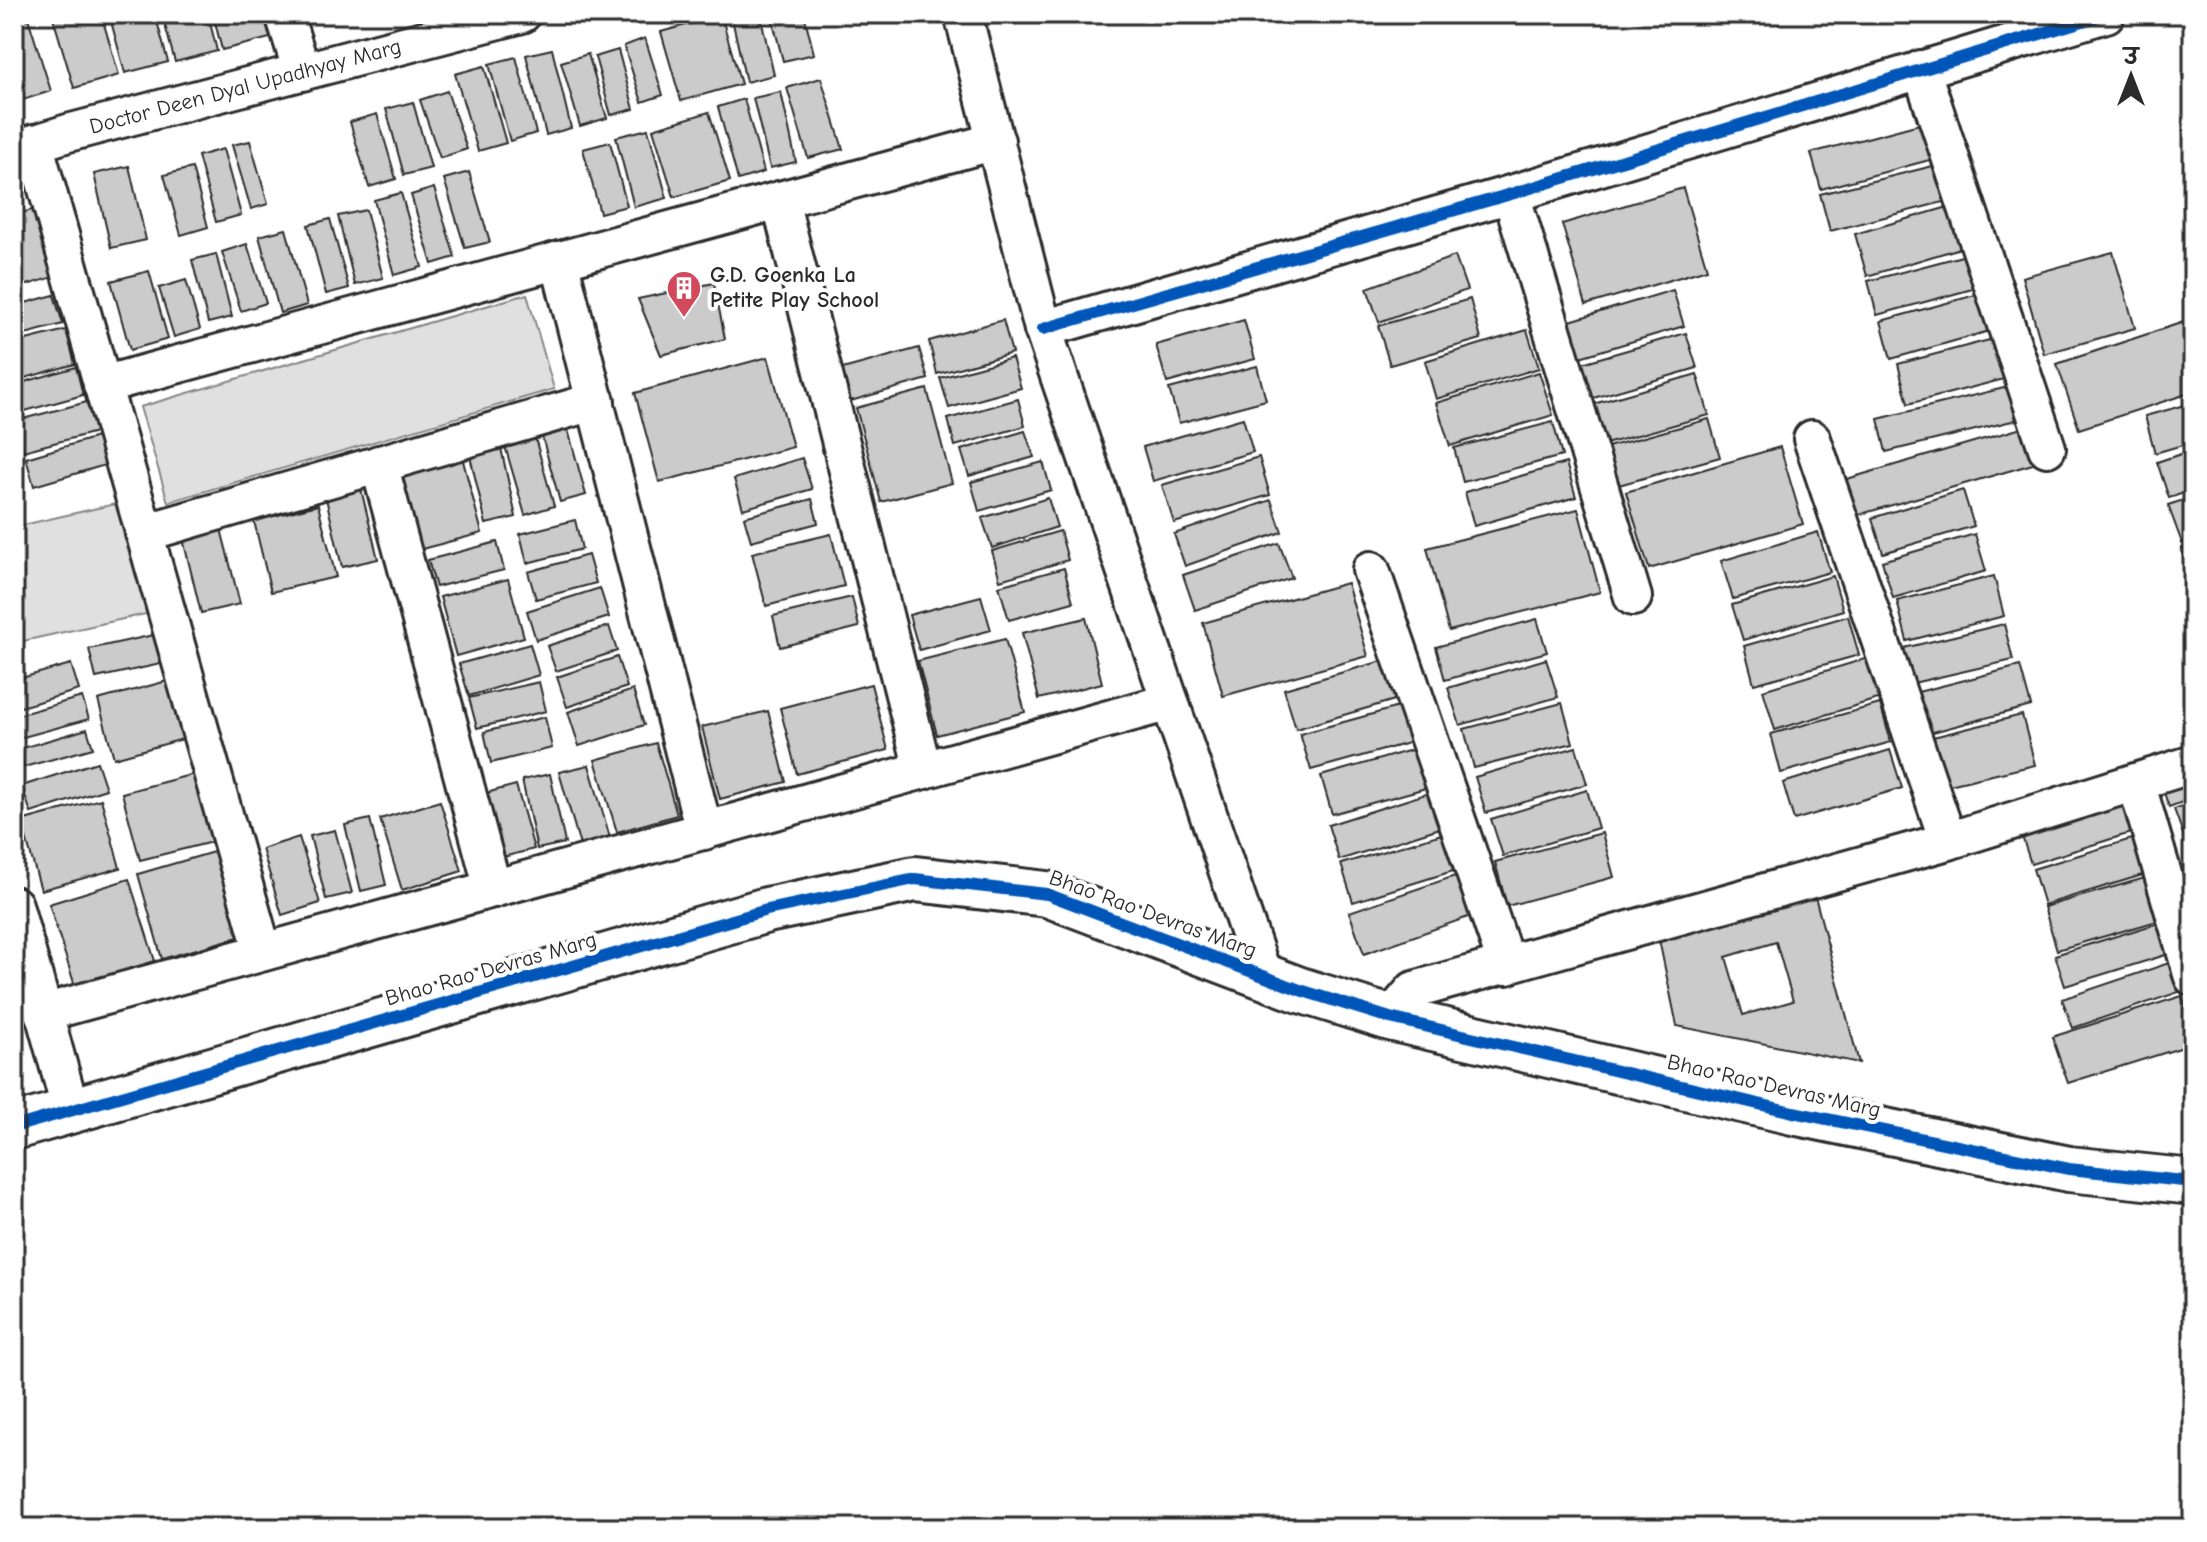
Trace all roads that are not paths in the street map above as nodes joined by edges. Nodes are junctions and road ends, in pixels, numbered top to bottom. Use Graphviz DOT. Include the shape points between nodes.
graph roads {
  1 [pos="284,14"];
  2 [pos="522,14"];
  3 [pos="963,14"];
  4 [pos="2106,14"];
  5 [pos="1921,69"];
  6 [pos="302,72"];
  7 [pos="996,141"];
  8 [pos="24,146"];
  9 [pos="1511,194"];
  10 [pos="780,200"];
  11 [pos="559,260"];
  12 [pos="1043,329"];
  13 [pos="102,385"];
  14 [pos="596,401"];
  15 [pos="1812,439"];
  16 [pos="2047,448"];
  17 [pos="379,464"];
  18 [pos="144,533"];
  19 [pos="1371,570"];
  20 [pos="1633,597"];
  21 [pos="1170,702"];
  22 [pos="2193,764"];
  23 [pos="923,770"];
  24 [pos="2136,782"];
  25 [pos="704,831"];
  26 [pos="1948,841"];
  27 [pos="493,889"];
  28 [pos="15,914"];
  29 [pos="263,952"];
  30 [pos="1507,966"];
  31 [pos="1263,975"];
  32 [pos="2193,977"];
  33 [pos="43,1013"];
  34 [pos="1390,1018"];
  35 [pos="71,1111"];
  36 [pos="14,1127"];
  37 [pos="2193,1182"];
  1 -- 6 [label="street"];
  2 -- 6 [label="street, Doctor Deen Dyal Upadhyay Marg"];
  3 -- 7 [label="street"];
  4 -- 5 [label="street"];
  5 -- 9 [label="street"];
  5 -- 16 [label="street"];
  6 -- 8 [label="street, Doctor Deen Dyal Upadhyay Marg"];
  7 -- 10 [label="street"];
  7 -- 12 [label="street"];
  8 -- 13 [label="street"];
  9 -- 12 [label="street"];
  9 -- 20 [label="street"];
  10 -- 11 [label="street"];
  10 -- 23 [label="street"];
  11 -- 13 [label="street"];
  11 -- 14 [label="street"];
  12 -- 21 [label="street"];
  13 -- 18 [label="street"];
  14 -- 17 [label="street"];
  14 -- 25 [label="street"];
  15 -- 26 [label="street"];
  17 -- 18 [label="street"];
  17 -- 27 [label="street"];
  18 -- 29 [label="street"];
  19 -- 30 [label="street"];
  21 -- 23 [label="street"];
  21 -- 31 [label="street"];
  22 -- 24 [label="street"];
  23 -- 25 [label="street"];
  24 -- 26 [label="street"];
  24 -- 32 [label="street"];
  25 -- 27 [label="street"];
  26 -- 30 [label="street"];
  27 -- 29 [label="street"];
  28 -- 33 [label="street"];
  29 -- 33 [label="street"];
  30 -- 34 [label="street" via="1414,990"];
  31 -- 34 [label="street, Bhao Rao Devras Marg"];
  31 -- 35 [label="street, Bhao Rao Devras Marg" via="1047,894 915,879 767,910"];
  33 -- 35 [label="street"];
  34 -- 37 [label="street, Bhao Rao Devras Marg" via="1793,1112 2069,1169"];
  35 -- 36 [label="street, Bhao Rao Devras Marg"];
}
